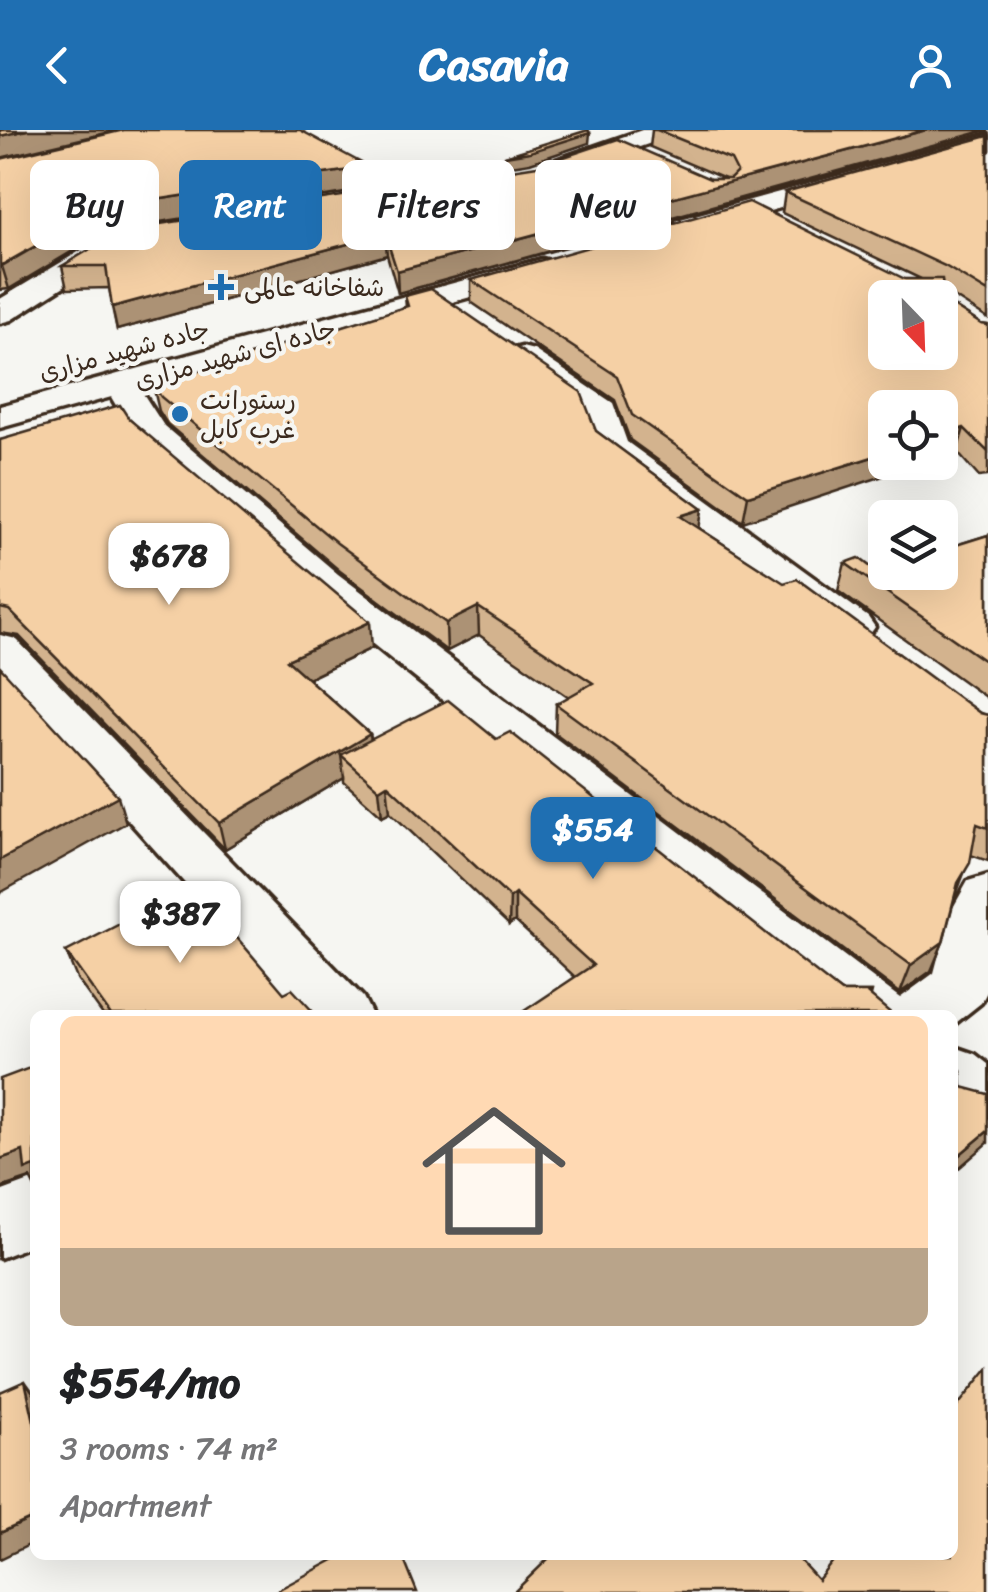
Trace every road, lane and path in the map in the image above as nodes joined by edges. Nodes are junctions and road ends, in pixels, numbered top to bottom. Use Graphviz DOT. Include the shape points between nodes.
graph roads {
  1 [pos="582,130"];
  2 [pos="665,130"];
  3 [pos="943,130"];
  4 [pos="988,142"];
  5 [pos="618,147"];
  6 [pos="579,160"];
  7 [pos="650,160"];
  8 [pos="671,203"];
  9 [pos="748,209"];
  10 [pos="783,226"];
  11 [pos="671,231"];
  12 [pos="164,234"];
  13 [pos="535,240"];
  14 [pos="562,262"];
  15 [pos="437,298"];
  16 [pos="296,306"];
  17 [pos="0,313"];
  18 [pos="121,385"];
  19 [pos="0,417"];
  20 [pos="878,646"];
  21 [pos="0,649"];
  22 [pos="988,896"];
  23 [pos="336,1010"];
  24 [pos="872,1010"];
  25 [pos="929,1010"];
  26 [pos="30,1213"];
  27 [pos="0,1225"];
  1 -- 5 [label="street"];
  2 -- 5 [label="street"];
  3 -- 8 [label="street"];
  4 -- 9 [label="street"];
  5 -- 6 [label="street"];
  5 -- 7 [label="street"];
  9 -- 10 [label="street"];
  9 -- 11 [label="street"];
  12 -- 17 [label="street" via="95,254"];
  13 -- 16 [label="street"];
  14 -- 15 [label="street, جاده ای شهید مزاری"];
  15 -- 18 [label="street, جاده ای شهید مزاری"];
  15 -- 20 [label="street" via="600,411 610,447"];
  18 -- 19 [label="street, جاده ای شهید مزاری"];
  18 -- 24 [label="street" via="150,433 324,583"];
  21 -- 23 [label="street"];
  22 -- 25 [label="street" via="960,986"];
  26 -- 27 [label="street"];
}
